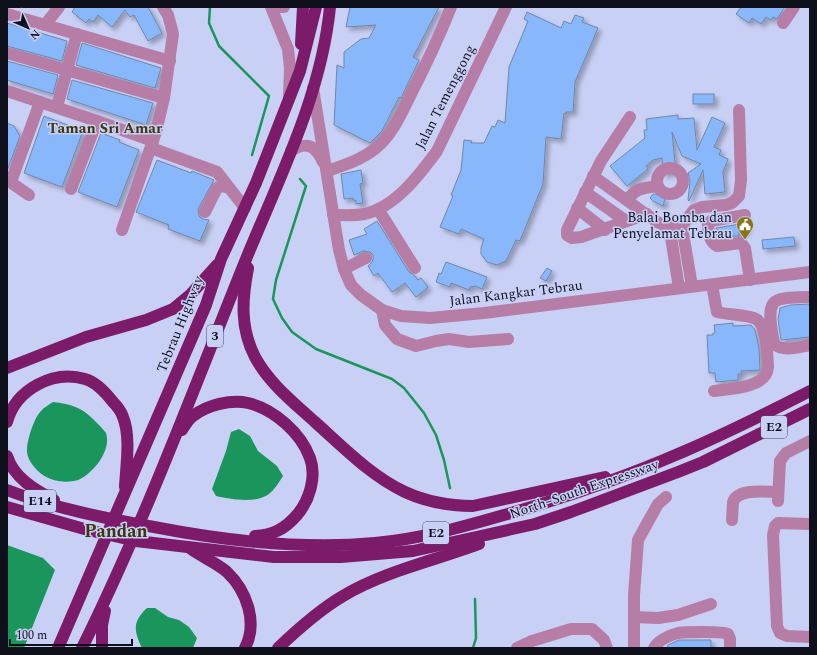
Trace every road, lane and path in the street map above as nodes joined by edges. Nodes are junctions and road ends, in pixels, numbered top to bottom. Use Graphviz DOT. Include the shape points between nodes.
graph roads {
  1 [pos="59,7"];
  2 [pos="163,7"];
  3 [pos="271,7"];
  4 [pos="279,7"];
  5 [pos="284,7"];
  6 [pos="303,7"];
  7 [pos="316,7"];
  8 [pos="330,7"];
  9 [pos="338,7"];
  10 [pos="450,7"];
  11 [pos="506,7"];
  12 [pos="794,7"];
  13 [pos="7,14"];
  14 [pos="783,23"];
  15 [pos="45,25"];
  16 [pos="77,34"];
  17 [pos="7,53"];
  18 [pos="170,61"];
  19 [pos="67,70"];
  20 [pos="300,72"];
  21 [pos="318,74"];
  22 [pos="313,88"];
  23 [pos="7,91"];
  24 [pos="164,98"];
  25 [pos="289,98"];
  26 [pos="40,102"];
  27 [pos="57,107"];
  28 [pos="739,110"];
  29 [pos="630,116"];
  30 [pos="97,121"];
  31 [pos="152,145"];
  32 [pos="290,151"];
  33 [pos="327,171"];
  34 [pos="593,176"];
  35 [pos="657,186"];
  36 [pos="71,189"];
  37 [pos="233,192"];
  38 [pos="585,192"];
  39 [pos="28,195"];
  40 [pos="627,200"];
  41 [pos="245,208"];
  42 [pos="577,208"];
  43 [pos="378,210"];
  44 [pos="205,212"];
  45 [pos="647,214"];
  46 [pos="745,215"];
  47 [pos="333,216"];
  48 [pos="626,221"];
  49 [pos="684,223"];
  50 [pos="664,225"];
  51 [pos="122,230"];
  52 [pos="257,230"];
  53 [pos="605,230"];
  54 [pos="366,258"];
  55 [pos="221,259"];
  56 [pos="688,262"];
  57 [pos="675,265"];
  58 [pos="415,268"];
  59 [pos="344,269"];
  60 [pos="810,272"];
  61 [pos="750,280"];
  62 [pos="712,285"];
  63 [pos="692,286"];
  64 [pos="679,288"];
  65 [pos="810,297"];
  66 [pos="382,310"];
  67 [pos="508,339"];
  68 [pos="810,345"];
  69 [pos="52,349"];
  70 [pos="7,368"];
  71 [pos="7,376"];
  72 [pos="714,391"];
  73 [pos="810,391"];
  74 [pos="810,409"];
  75 [pos="7,422"];
  76 [pos="810,441"];
  77 [pos="172,442"];
  78 [pos="7,456"];
  79 [pos="630,473"];
  80 [pos="7,490"];
  81 [pos="124,496"];
  82 [pos="666,497"];
  83 [pos="7,507"];
  84 [pos="75,510"];
  85 [pos="732,520"];
  86 [pos="535,524"];
  87 [pos="810,524"];
  88 [pos="234,540"];
  89 [pos="183,547"];
  90 [pos="109,594"];
  91 [pos="711,604"];
  92 [pos="634,617"];
  93 [pos="810,637"];
  94 [pos="58,648"];
  95 [pos="82,648"];
  96 [pos="102,648"];
  97 [pos="245,648"];
  98 [pos="278,648"];
  99 [pos="517,648"];
  100 [pos="607,648"];
  101 [pos="634,648"];
  102 [pos="654,648"];
  103 [pos="730,648"];
  1 -- 15 [label="street"];
  2 -- 18 [label="street" via="173,34"];
  3 -- 25 [label="street" via="288,49"];
  4 -- 5 [label="street"];
  6 -- 20 [label="highway"];
  7 -- 20 [label="highway, Tebrau Highway / 3"];
  8 -- 21 [label="highway, 3"];
  9 -- 21 [label="highway" via="330,43"];
  10 -- 33 [label="street" via="436,45 398,120 386,138 355,162"];
  11 -- 43 [label="street, Jalan Temenggong" via="437,151 408,188"];
  12 -- 14 [label="street"];
  13 -- 15 [label="street"];
  15 -- 16 [label="street"];
  16 -- 18 [label="street"];
  16 -- 19 [label="street"];
  17 -- 19 [label="street"];
  18 -- 24 [label="street"];
  19 -- 24 [label="street"];
  19 -- 27 [label="street"];
  20 -- 25 [label="highway, Tebrau Highway / 3"];
  21 -- 22 [label="highway, 3"];
  22 -- 32 [label="highway, 3"];
  22 -- 33 [label="street, Jalan Kangkar Tebrau"];
  23 -- 26 [label="street"];
  24 -- 31 [label="street"];
  25 -- 41 [label="highway, Tebrau Highway / 3"];
  26 -- 27 [label="street"];
  26 -- 39 [label="street" via="12,179 13,184"];
  27 -- 30 [label="street"];
  28 -- 49 [label="street" via="739,196 726,205 694,210"];
  29 -- 34 [label="street"];
  30 -- 31 [label="street"];
  30 -- 36 [label="street"];
  31 -- 37 [label="street" via="217,172"];
  31 -- 51 [label="street"];
  32 -- 33 [label="street, Jalan Kangkar Tebrau" via="307,145 313,148"];
  32 -- 52 [label="highway, 3"];
  33 -- 47 [label="street, Jalan Kangkar Tebrau"];
  34 -- 38 [label="street"];
  34 -- 40 [label="street"];
  35 -- 40 [label="street" via="639,188"];
  37 -- 41 [label="street"];
  37 -- 44 [label="street" via="222,186 217,188"];
  38 -- 42 [label="street"];
  38 -- 48 [label="street"];
  40 -- 45 [label="street"];
  41 -- 55 [label="highway, Tebrau Highway / 3"];
  42 -- 53 [label="street"];
  42 -- 53 [label="street" via="567,230 568,235 572,238 581,237"];
  43 -- 47 [label="street, Jalan Temenggong" via="364,214"];
  43 -- 58 [label="street"];
  45 -- 48 [label="street"];
  45 -- 50 [label="street"];
  46 -- 61 [label="street" via="711,221 708,224 711,242 714,245 743,245"];
  47 -- 59 [label="street, Jalan Kangkar Tebrau"];
  48 -- 53 [label="street"];
  49 -- 50 [label="street" via="674,227"];
  49 -- 56 [label="street" via="683,233"];
  50 -- 57 [label="street" via="670,231"];
  52 -- 77 [label="highway, 3"];
  52 -- 79 [label="highway" via="244,288 243,314 255,357 271,381 379,478 406,493 434,502 473,506"];
  54 -- 59 [label="street"];
  55 -- 69 [label="highway" via="191,294 173,309"];
  55 -- 81 [label="highway, Tebrau Highway / 3" via="206,305"];
  56 -- 57 [label="street"];
  56 -- 63 [label="street"];
  57 -- 64 [label="street"];
  59 -- 66 [label="street, Jalan Kangkar Tebrau" via="351,285"];
  60 -- 61 [label="street, Jalan Kangkar Tebrau"];
  61 -- 62 [label="street, Jalan Kangkar Tebrau"];
  62 -- 63 [label="street, Jalan Kangkar Tebrau"];
  62 -- 72 [label="street" via="717,312 756,318 763,326 768,367 764,377 749,386"];
  63 -- 64 [label="street, Jalan Kangkar Tebrau"];
  64 -- 66 [label="street, Jalan Kangkar Tebrau" via="430,318 401,316"];
  65 -- 68 [label="street" via="777,300 770,310 774,344 777,347"];
  66 -- 67 [label="street" via="385,325 397,339 416,346 449,339 469,342"];
  69 -- 70 [label="highway"];
  69 -- 71 [label="highway"];
  73 -- 79 [label="highway, North–South Expressway / E2" via="684,452"];
  74 -- 86 [label="highway, North–South Expressway / E2" via="678,472"];
  75 -- 81 [label="highway" via="14,404 33,386 60,376 86,379 108,396 123,416 127,439"];
  76 -- 85 [label="street" via="786,453 780,461 778,496 746,493 738,496 733,502"];
  77 -- 88 [label="highway" via="192,417 202,410 230,402 247,402 269,411 282,421 305,448 313,471 307,499 300,511 291,522 278,531"];
  77 -- 90 [label="highway, 3"];
  78 -- 84 [label="highway" via="14,471 31,487"];
  79 -- 88 [label="highway, North–South Expressway / E2" via="536,506 415,538 334,545"];
  80 -- 84 [label="highway, E14"];
  81 -- 94 [label="highway, Tebrau Highway / 3"];
  82 -- 92 [label="street" via="658,504 638,540"];
  83 -- 89 [label="highway, E14" via="88,530"];
  84 -- 88 [label="highway, North–South Expressway / E2"];
  86 -- 89 [label="highway, North–South Expressway / E2" via="413,551 341,557 274,558"];
  86 -- 98 [label="highway" via="412,566 357,589 315,615"];
  87 -- 93 [label="street" via="778,523 772,535 777,626 780,633 787,636"];
  89 -- 97 [label="highway" via="227,572 243,593 252,619 249,640"];
  90 -- 95 [label="highway, 3"];
  90 -- 96 [label="highway" via="102,625"];
  91 -- 92 [label="street" via="678,615 658,618"];
  92 -- 101 [label="street"];
  99 -- 100 [label="street" via="571,629 592,629 604,640"];
  102 -- 103 [label="street" via="658,643 679,633 712,632 728,634"];
}
